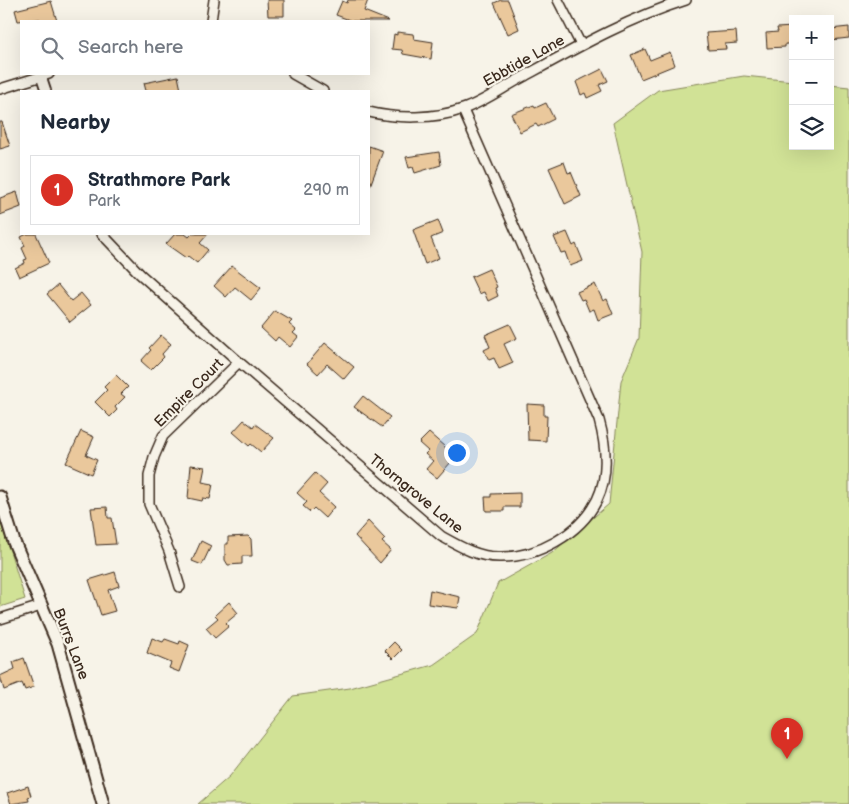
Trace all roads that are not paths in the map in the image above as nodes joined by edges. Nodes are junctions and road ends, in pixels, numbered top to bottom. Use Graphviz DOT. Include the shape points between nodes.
graph roads {
  1 [pos="214,0"];
  2 [pos="558,0"];
  3 [pos="686,0"];
  4 [pos="211,20"];
  5 [pos="582,45"];
  6 [pos="45,75"];
  7 [pos="295,75"];
  8 [pos="0,89"];
  9 [pos="46,90"];
  10 [pos="321,90"];
  11 [pos="463,110"];
  12 [pos="370,112"];
  13 [pos="103,235"];
  14 [pos="239,362"];
  15 [pos="0,498"];
  16 [pos="180,587"];
  17 [pos="41,606"];
  18 [pos="0,619"];
  19 [pos="103,804"];
  1 -- 4 [label="street"];
  2 -- 5 [label="street"];
  3 -- 5 [label="street, Ebbtide Lane"];
  5 -- 11 [label="street, Ebbtide Lane"];
  6 -- 8 [label="street"];
  6 -- 9 [label="street"];
  7 -- 10 [label="street"];
  11 -- 12 [label="street, Ebbtide Lane" via="422,116 387,116"];
  11 -- 14 [label="street, Thorngrove Lane" via="599,420 606,445 604,472 598,499 581,521 559,541 529,553 498,557 467,551 442,536"];
  13 -- 14 [label="street, Thorngrove Lane" via="140,274"];
  14 -- 16 [label="street, Empire Court" via="163,436 152,463 149,504"];
  15 -- 17 [label="street, Burrs Lane" via="14,542"];
  17 -- 18 [label="street"];
  17 -- 19 [label="street, Burrs Lane" via="72,685"];
}
